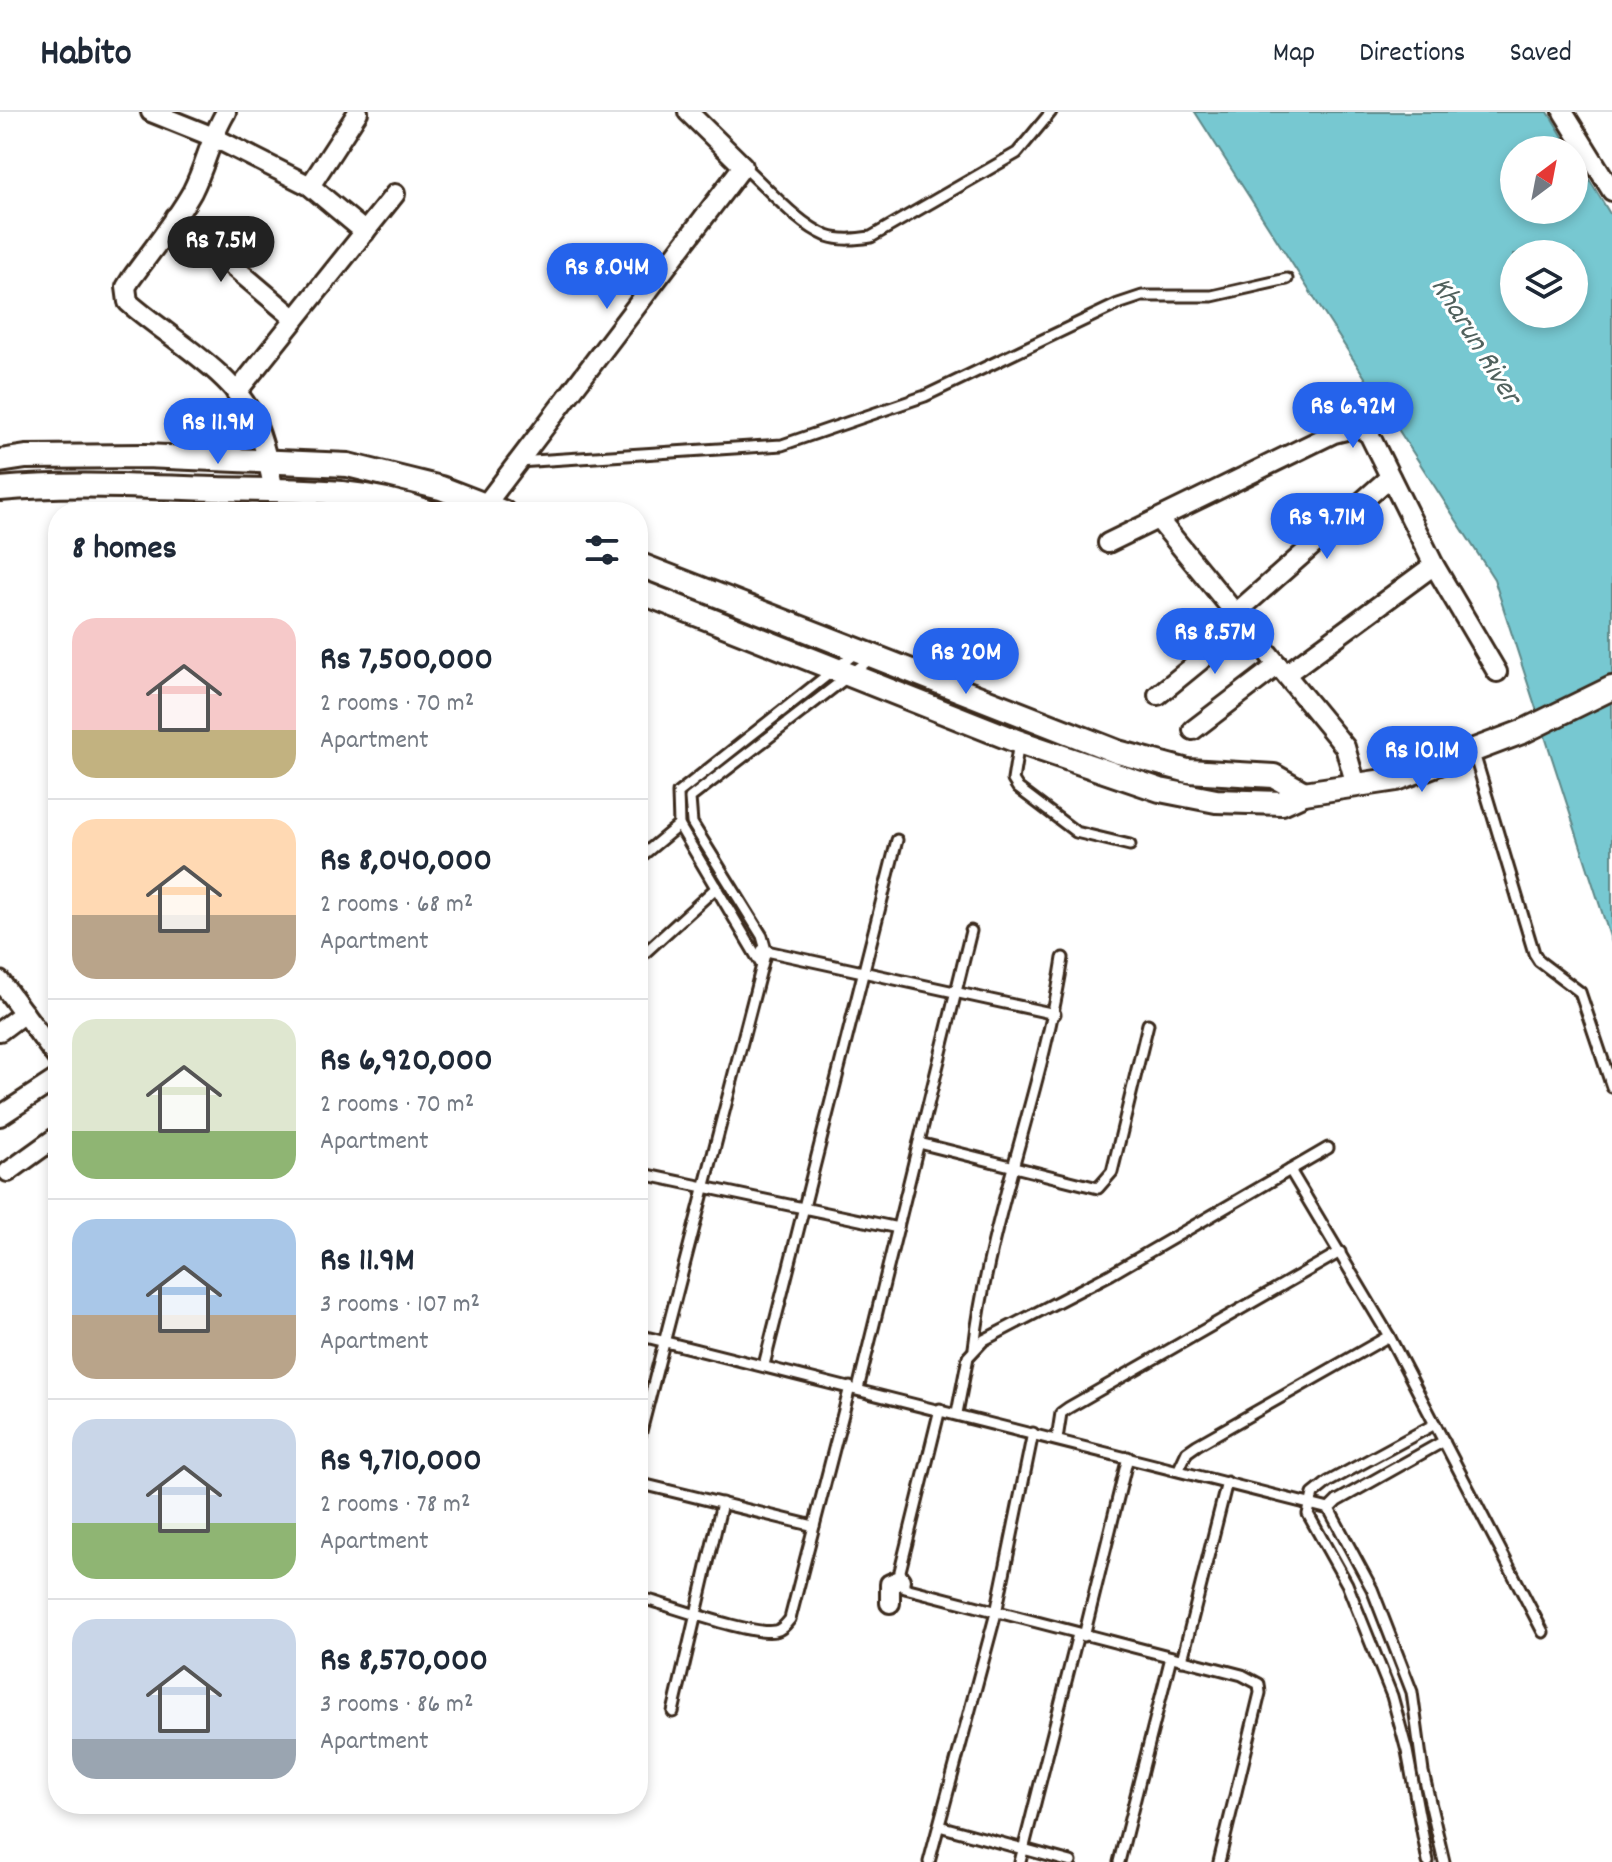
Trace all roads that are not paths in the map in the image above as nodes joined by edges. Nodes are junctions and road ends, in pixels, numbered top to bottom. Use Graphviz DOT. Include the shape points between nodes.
graph roads {
  1 [pos="151,112"];
  2 [pos="226,112"];
  3 [pos="358,112"];
  4 [pos="1051,112"];
  5 [pos="1563,112"];
  6 [pos="693,113"];
  7 [pos="211,136"];
  8 [pos="743,166"];
  9 [pos="310,186"];
  10 [pos="1612,191"];
  11 [pos="395,194"];
  12 [pos="175,217"];
  13 [pos="365,232"];
  14 [pos="1287,279"];
  15 [pos="295,319"];
  16 [pos="236,393"];
  17 [pos="0,461"];
  18 [pos="268,461"];
  19 [pos="518,462"];
  20 [pos="1390,477"];
  21 [pos="0,489"];
  22 [pos="274,491"];
  23 [pos="401,502"];
  24 [pos="472,502"];
  25 [pos="494,502"];
  26 [pos="1158,519"];
  27 [pos="1108,543"];
  28 [pos="1434,565"];
  29 [pos="648,568"];
  30 [pos="648,595"];
  31 [pos="1240,619"];
  32 [pos="868,652"];
  33 [pos="1282,669"];
  34 [pos="1497,672"];
  35 [pos="842,673"];
  36 [pos="1612,688"];
  37 [pos="1158,695"];
  38 [pos="1193,730"];
  39 [pos="1019,742"];
  40 [pos="1473,750"];
  41 [pos="1165,765"];
  42 [pos="1356,785"];
  43 [pos="1160,790"];
  44 [pos="1304,793"];
  45 [pos="679,825"];
  46 [pos="897,840"];
  47 [pos="1130,845"];
  48 [pos="648,851"];
  49 [pos="717,887"];
  50 [pos="971,931"];
  51 [pos="648,950"];
  52 [pos="754,950"];
  53 [pos="766,950"];
  54 [pos="1063,958"];
  55 [pos="761,964"];
  56 [pos="864,970"];
  57 [pos="0,981"];
  58 [pos="957,992"];
  59 [pos="24,1013"];
  60 [pos="1055,1014"];
  61 [pos="1148,1024"];
  62 [pos="0,1031"];
  63 [pos="48,1031"];
  64 [pos="48,1085"];
  65 [pos="1612,1087"];
  66 [pos="0,1116"];
  67 [pos="48,1143"];
  68 [pos="919,1143"];
  69 [pos="1328,1148"];
  70 [pos="1014,1165"];
  71 [pos="1290,1170"];
  72 [pos="8,1172"];
  73 [pos="648,1175"];
  74 [pos="705,1187"];
  75 [pos="1098,1188"];
  76 [pos="1089,1199"];
  77 [pos="804,1208"];
  78 [pos="898,1228"];
  79 [pos="1340,1252"];
  80 [pos="1389,1336"];
  81 [pos="648,1337"];
  82 [pos="663,1340"];
  83 [pos="974,1348"];
  84 [pos="764,1365"];
  85 [pos="854,1388"];
  86 [pos="648,1402"];
  87 [pos="940,1409"];
  88 [pos="957,1413"];
  89 [pos="1435,1424"];
  90 [pos="1033,1433"];
  91 [pos="1057,1439"];
  92 [pos="1444,1441"];
  93 [pos="1128,1457"];
  94 [pos="1179,1469"];
  95 [pos="1227,1482"];
  96 [pos="648,1485"];
  97 [pos="722,1503"];
  98 [pos="1309,1503"];
  99 [pos="1329,1509"];
  100 [pos="814,1526"];
  101 [pos="900,1580"];
  102 [pos="648,1600"];
  103 [pos="890,1603"];
  104 [pos="696,1613"];
  105 [pos="996,1613"];
  106 [pos="1543,1632"];
  107 [pos="1081,1635"];
  108 [pos="1171,1657"];
  109 [pos="1182,1660"];
  110 [pos="673,1712"];
  111 [pos="939,1826"];
  112 [pos="1024,1848"];
  113 [pos="929,1862"];
  114 [pos="1020,1862"];
  115 [pos="1071,1862"];
  116 [pos="1119,1862"];
  117 [pos="1219,1862"];
  118 [pos="1428,1862"];
  119 [pos="1444,1862"];
  1 -- 7 [label="street"];
  2 -- 7 [label="street"];
  3 -- 9 [label="street"];
  4 -- 8 [label="lane" via="1017,153 871,237 827,236"];
  5 -- 10 [label="street"];
  6 -- 8 [label="street"];
  7 -- 9 [label="street"];
  7 -- 12 [label="street" via="203,168"];
  8 -- 19 [label="street"];
  9 -- 13 [label="street"];
  11 -- 13 [label="street"];
  12 -- 15 [label="street"];
  12 -- 16 [label="street" via="126,287 128,302"];
  13 -- 15 [label="street"];
  14 -- 19 [label="lane" via="1212,296 1142,296 925,396 782,445"];
  15 -- 16 [label="street"];
  16 -- 18 [label="street" via="253,417"];
  17 -- 18 [label="street" via="145,456"];
  18 -- 22 [label="street"];
  18 -- 24 [label="street" via="348,465 441,488"];
  19 -- 25 [label="street"];
  20 -- 26 [label="street" via="1369,434 1348,427"];
  20 -- 28 [label="street"];
  20 -- 31 [label="street"];
  21 -- 22 [label="street" via="121,484"];
  22 -- 23 [label="street" via="331,489"];
  26 -- 27 [label="street"];
  26 -- 31 [label="street"];
  28 -- 33 [label="street"];
  28 -- 34 [label="street"];
  29 -- 32 [label="street"];
  30 -- 35 [label="street"];
  31 -- 33 [label="street"];
  31 -- 37 [label="street"];
  32 -- 35 [label="lane"];
  32 -- 35 [label="lane"];
  32 -- 41 [label="street" via="1118,752"];
  33 -- 38 [label="street"];
  33 -- 42 [label="street" via="1345,747"];
  35 -- 39 [label="street"];
  35 -- 45 [label="lane" via="684,785 676,803"];
  35 -- 53 [label="lane" via="690,798 692,823"];
  36 -- 40 [label="street"];
  39 -- 43 [label="street"];
  39 -- 47 [label="lane" via="1013,780 1018,788 1076,832"];
  40 -- 42 [label="street" via="1397,779"];
  40 -- 65 [label="lane" via="1534,953 1580,992"];
  41 -- 43 [label="street"];
  41 -- 44 [label="street" via="1274,776"];
  42 -- 44 [label="street"];
  43 -- 44 [label="street" via="1216,801 1282,803"];
  45 -- 48 [label="lane"];
  45 -- 49 [label="lane"];
  46 -- 56 [label="lane"];
  49 -- 51 [label="lane"];
  49 -- 52 [label="lane"];
  50 -- 58 [label="lane"];
  52 -- 53 [label="lane"];
  52 -- 55 [label="lane"];
  53 -- 55 [label="lane"];
  53 -- 56 [label="lane"];
  54 -- 60 [label="lane"];
  55 -- 74 [label="lane"];
  56 -- 58 [label="lane"];
  56 -- 77 [label="lane"];
  57 -- 59 [label="street"];
  58 -- 60 [label="lane"];
  58 -- 68 [label="lane"];
  59 -- 62 [label="street"];
  59 -- 63 [label="street"];
  60 -- 70 [label="lane"];
  61 -- 75 [label="lane" via="1112,1172"];
  64 -- 66 [label="street"];
  67 -- 72 [label="street"];
  68 -- 70 [label="lane"];
  68 -- 78 [label="lane"];
  69 -- 71 [label="lane"];
  70 -- 75 [label="lane"];
  70 -- 83 [label="lane" via="988,1265"];
  71 -- 79 [label="lane"];
  71 -- 83 [label="lane"];
  73 -- 74 [label="lane"];
  74 -- 77 [label="lane"];
  74 -- 82 [label="lane"];
  75 -- 76 [label="lane"];
  77 -- 78 [label="lane"];
  77 -- 84 [label="lane"];
  78 -- 85 [label="lane"];
  79 -- 80 [label="lane"];
  79 -- 91 [label="lane" via="1068,1408 1061,1413"];
  80 -- 89 [label="lane"];
  80 -- 94 [label="lane" via="1197,1445"];
  81 -- 82 [label="lane"];
  82 -- 84 [label="lane"];
  82 -- 86 [label="lane"];
  83 -- 88 [label="lane" via="964,1368"];
  84 -- 85 [label="lane"];
  85 -- 87 [label="lane"];
  85 -- 100 [label="lane"];
  87 -- 88 [label="lane"];
  87 -- 101 [label="lane"];
  88 -- 90 [label="lane"];
  89 -- 92 [label="lane"];
  89 -- 98 [label="lane" via="1328,1482"];
  90 -- 91 [label="lane"];
  90 -- 105 [label="lane"];
  91 -- 93 [label="lane"];
  92 -- 99 [label="lane"];
  92 -- 106 [label="lane"];
  93 -- 94 [label="lane"];
  93 -- 107 [label="lane"];
  94 -- 95 [label="lane"];
  95 -- 98 [label="lane"];
  95 -- 109 [label="lane"];
  96 -- 97 [label="lane"];
  97 -- 100 [label="lane"];
  97 -- 104 [label="lane"];
  98 -- 99 [label="lane"];
  98 -- 118 [label="lane" via="1313,1526 1347,1584 1392,1696"];
  99 -- 119 [label="lane" via="1372,1589 1412,1692"];
  100 -- 104 [label="lane" via="790,1619 783,1628 762,1631"];
  101 -- 103 [label="street" via="890,1584"];
  101 -- 105 [label="lane" via="913,1593"];
  102 -- 104 [label="lane"];
  104 -- 110 [label="lane"];
  105 -- 107 [label="lane"];
  105 -- 111 [label="lane"];
  107 -- 108 [label="lane"];
  107 -- 112 [label="lane"];
  108 -- 109 [label="lane"];
  108 -- 116 [label="lane"];
  109 -- 117 [label="lane" via="1259,1684"];
  111 -- 112 [label="lane"];
  111 -- 113 [label="lane"];
  112 -- 114 [label="lane"];
  112 -- 115 [label="lane"];
}
